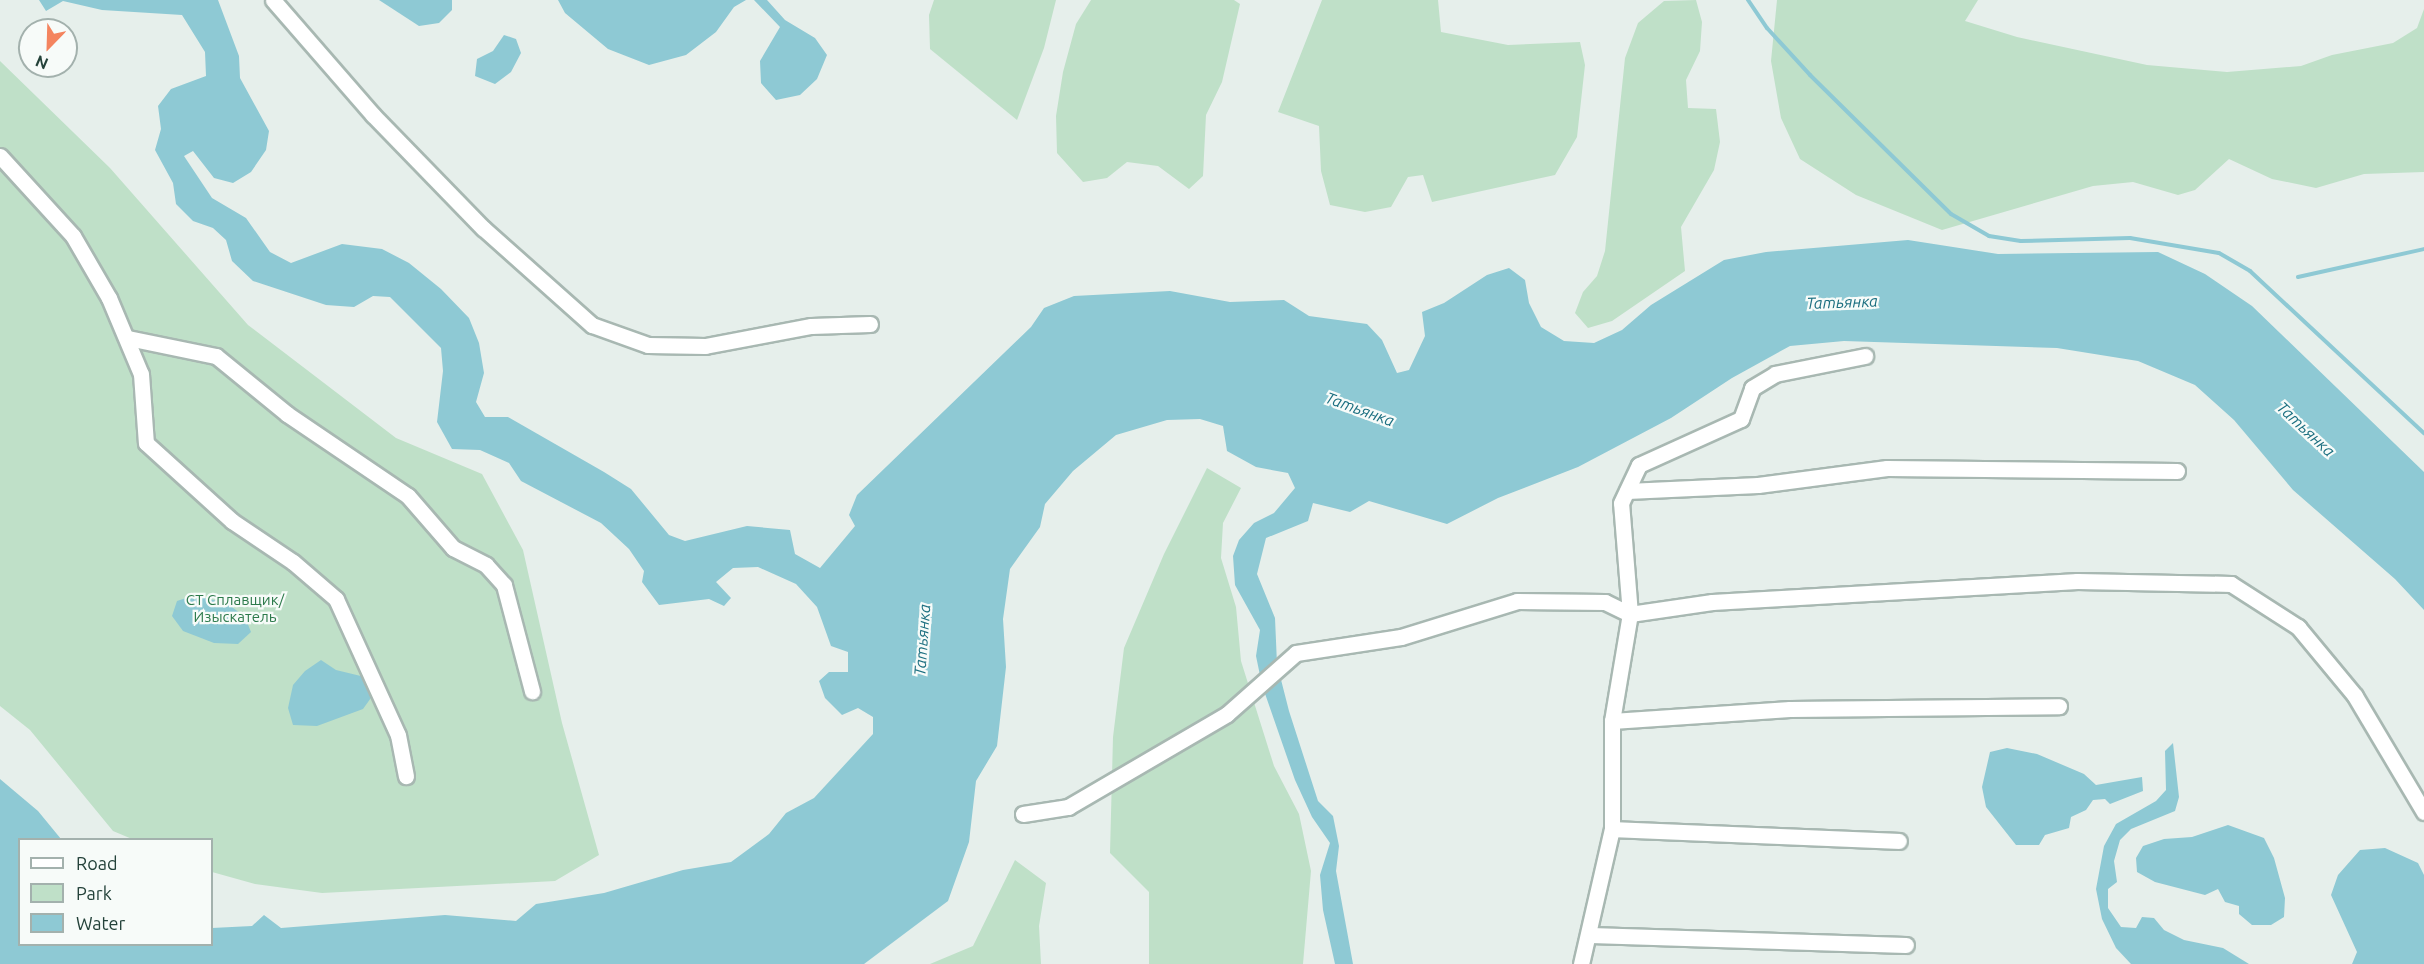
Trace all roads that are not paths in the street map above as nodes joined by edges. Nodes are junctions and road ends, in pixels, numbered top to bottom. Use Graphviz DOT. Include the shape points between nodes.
graph roads {
  1 [pos="273,0"];
  2 [pos="0,156"];
  3 [pos="870,324"];
  4 [pos="128,338"];
  5 [pos="1865,356"];
  6 [pos="2177,471"];
  7 [pos="1627,491"];
  8 [pos="1630,614"];
  9 [pos="532,691"];
  10 [pos="2058,706"];
  11 [pos="1612,721"];
  12 [pos="406,776"];
  13 [pos="2424,812"];
  14 [pos="1023,814"];
  15 [pos="1612,829"];
  16 [pos="1899,841"];
  17 [pos="1590,935"];
  18 [pos="1906,945"];
  19 [pos="1581,964"];
  1 -- 3 [label="street" via="373,115 483,228 592,325 648,345 705,346 811,326"];
  2 -- 4 [label="street" via="73,236"];
  4 -- 9 [label="street" via="216,356 287,414 408,496 453,548 486,565 504,585"];
  4 -- 12 [label="street" via="141,374 146,443 232,521 293,562 336,599 398,735"];
  5 -- 7 [label="street" via="1775,374 1752,388 1740,419 1639,465"];
  6 -- 7 [label="street" via="1887,468 1758,485"];
  7 -- 8 [label="street" via="1621,504"];
  8 -- 11 [label="street"];
  8 -- 13 [label="street" via="1712,602 1937,587 2077,581 2231,584 2298,627 2355,696"];
  8 -- 14 [label="street" via="1605,602 1517,601 1401,637 1296,653 1227,714 1068,807"];
  10 -- 11 [label="street" via="1790,709"];
  11 -- 15 [label="street"];
  15 -- 16 [label="street"];
  15 -- 17 [label="street"];
  17 -- 18 [label="street"];
  17 -- 19 [label="street"];
}
